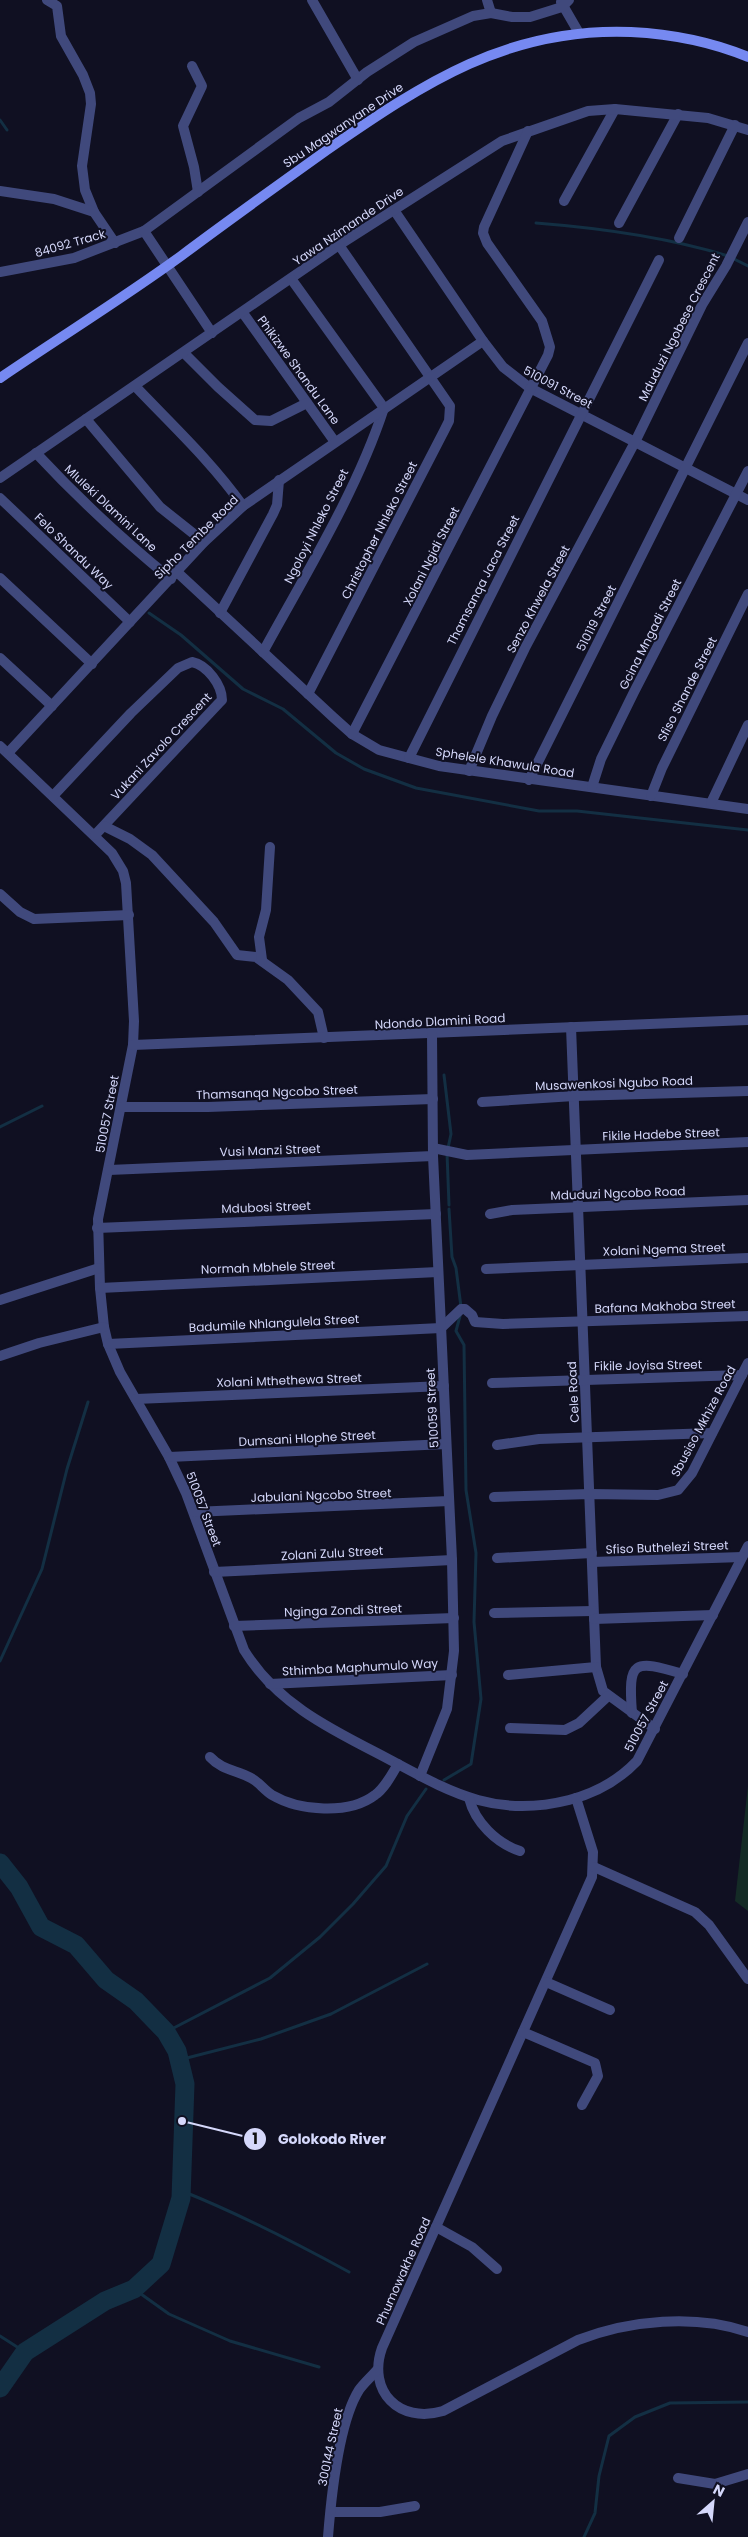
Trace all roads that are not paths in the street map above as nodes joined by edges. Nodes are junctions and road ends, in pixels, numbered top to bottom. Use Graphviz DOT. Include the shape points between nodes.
graph roads {
  1 [pos="47,0"];
  2 [pos="312,0"];
  3 [pos="487,0"];
  4 [pos="564,2"];
  5 [pos="491,13"];
  6 [pos="579,33"];
  7 [pos="748,57"];
  8 [pos="192,66"];
  9 [pos="358,80"];
  10 [pos="615,109"];
  11 [pos="678,114"];
  12 [pos="735,125"];
  13 [pos="748,130"];
  14 [pos="528,131"];
  15 [pos="0,192"];
  16 [pos="198,192"];
  17 [pos="564,201"];
  18 [pos="394,210"];
  19 [pos="94,212"];
  20 [pos="748,222"];
  21 [pos="619,223"];
  22 [pos="144,231"];
  23 [pos="680,238"];
  24 [pos="115,243"];
  25 [pos="339,245"];
  26 [pos="659,260"];
  27 [pos="168,265"];
  28 [pos="0,272"];
  29 [pos="292,280"];
  30 [pos="243,314"];
  31 [pos="212,333"];
  32 [pos="483,342"];
  33 [pos="748,343"];
  34 [pos="184,353"];
  35 [pos="0,378"];
  36 [pos="430,379"];
  37 [pos="135,386"];
  38 [pos="530,388"];
  39 [pos="307,403"];
  40 [pos="384,408"];
  41 [pos="582,414"];
  42 [pos="86,419"];
  43 [pos="334,442"];
  44 [pos="635,442"];
  45 [pos="36,453"];
  46 [pos="686,468"];
  47 [pos="748,471"];
  48 [pos="0,478"];
  49 [pos="279,480"];
  50 [pos="737,494"];
  51 [pos="0,498"];
  52 [pos="748,500"];
  53 [pos="242,506"];
  54 [pos="204,542"];
  55 [pos="174,575"];
  56 [pos="0,578"];
  57 [pos="748,594"];
  58 [pos="220,613"];
  59 [pos="130,622"];
  60 [pos="263,652"];
  61 [pos="0,658"];
  62 [pos="92,664"];
  63 [pos="308,694"];
  64 [pos="52,706"];
  65 [pos="748,725"];
  66 [pos="352,734"];
  67 [pos="4,750"];
  68 [pos="409,758"];
  69 [pos="468,771"];
  70 [pos="529,780"];
  71 [pos="592,787"];
  72 [pos="53,796"];
  73 [pos="652,796"];
  74 [pos="711,803"];
  75 [pos="748,809"];
  76 [pos="104,826"];
  77 [pos="95,835"];
  78 [pos="270,846"];
  79 [pos="0,894"];
  80 [pos="129,915"];
  81 [pos="262,960"];
  82 [pos="748,1020"];
  83 [pos="571,1027"];
  84 [pos="432,1034"];
  85 [pos="324,1038"];
  86 [pos="133,1045"];
  87 [pos="748,1091"];
  88 [pos="574,1096"];
  89 [pos="433,1099"];
  90 [pos="482,1102"];
  91 [pos="122,1107"];
  92 [pos="748,1142"];
  93 [pos="576,1150"];
  94 [pos="433,1152"];
  95 [pos="109,1170"];
  96 [pos="748,1200"];
  97 [pos="578,1208"];
  98 [pos="436,1214"];
  99 [pos="490,1214"];
  100 [pos="97,1228"];
  101 [pos="748,1258"];
  102 [pos="580,1264"];
  103 [pos="99,1268"];
  104 [pos="486,1269"];
  105 [pos="438,1272"];
  106 [pos="100,1288"];
  107 [pos="0,1300"];
  108 [pos="748,1316"];
  109 [pos="582,1322"];
  110 [pos="104,1327"];
  111 [pos="441,1328"];
  112 [pos="108,1344"];
  113 [pos="0,1356"];
  114 [pos="748,1363"];
  115 [pos="742,1375"];
  116 [pos="585,1379"];
  117 [pos="492,1383"];
  118 [pos="444,1386"];
  119 [pos="136,1399"];
  120 [pos="712,1433"];
  121 [pos="588,1437"];
  122 [pos="446,1444"];
  123 [pos="497,1445"];
  124 [pos="169,1457"];
  125 [pos="590,1494"];
  126 [pos="494,1497"];
  127 [pos="449,1501"];
  128 [pos="194,1512"];
  129 [pos="748,1546"];
  130 [pos="742,1557"];
  131 [pos="497,1558"];
  132 [pos="592,1558"];
  133 [pos="452,1560"];
  134 [pos="214,1572"];
  135 [pos="494,1613"];
  136 [pos="594,1615"];
  137 [pos="713,1615"];
  138 [pos="454,1618"];
  139 [pos="234,1626"];
  140 [pos="596,1667"];
  141 [pos="508,1674"];
  142 [pos="683,1674"];
  143 [pos="452,1675"];
  144 [pos="270,1684"];
  145 [pos="608,1696"];
  146 [pos="632,1713"];
  147 [pos="510,1728"];
  148 [pos="654,1729"];
  149 [pos="210,1756"];
  150 [pos="398,1764"];
  151 [pos="420,1776"];
  152 [pos="469,1798"];
  153 [pos="576,1798"];
  154 [pos="520,1851"];
  155 [pos="594,1867"];
  156 [pos="748,1980"];
  157 [pos="546,1982"];
  158 [pos="610,2010"];
  159 [pos="523,2032"];
  160 [pos="582,2105"];
  161 [pos="436,2227"];
  162 [pos="497,2269"];
  163 [pos="748,2332"];
  164 [pos="377,2370"];
  165 [pos="748,2474"];
  166 [pos="678,2478"];
  167 [pos="414,2506"];
  168 [pos="331,2512"];
  169 [pos="328,2537"];
  1 -- 19 [label="street" via="57,6 61,36 90,93 82,175"];
  2 -- 9 [label="street"];
  3 -- 5 [label="street"];
  4 -- 5 [label="street" via="530,17 512,18"];
  4 -- 6 [label="street"];
  5 -- 9 [label="street, 84092 Track" via="473,16 429,34"];
  6 -- 7 [label="main road, Sbu Magwanyane Drive" via="621,32 678,37"];
  6 -- 27 [label="main road, Sbu Magwanyane Drive" via="537,39 490,54 414,92 259,197"];
  8 -- 16 [label="street" via="202,86 183,126"];
  9 -- 16 [label="street, 84092 Track" via="330,102 299,118"];
  10 -- 11 [label="street, Yawa Nzimande Drive"];
  10 -- 14 [label="street, Yawa Nzimande Drive" via="588,111"];
  10 -- 17 [label="street"];
  11 -- 12 [label="street, Yawa Nzimande Drive"];
  11 -- 21 [label="street"];
  12 -- 13 [label="street, Yawa Nzimande Drive"];
  12 -- 23 [label="street"];
  14 -- 18 [label="street, Yawa Nzimande Drive" via="502,141"];
  14 -- 38 [label="street, Xolani Ngidi Street" via="483,233 547,332 548,355"];
  15 -- 19 [label="street" via="54,199"];
  16 -- 22 [label="street, 84092 Track"];
  18 -- 25 [label="street, Yawa Nzimande Drive"];
  18 -- 32 [label="street, 510091 Street"];
  19 -- 24 [label="street"];
  20 -- 44 [label="street, Mduduzi Ngobese Crescent" via="702,305"];
  22 -- 24 [label="street, 84092 Track"];
  22 -- 27 [label="street"];
  24 -- 28 [label="street, 84092 Track" via="74,258"];
  25 -- 29 [label="street, Yawa Nzimande Drive"];
  25 -- 36 [label="street, Christopher Nhleko Street"];
  26 -- 41 [label="street"];
  27 -- 31 [label="street"];
  27 -- 35 [label="main road, Sbu Magwanyane Drive"];
  29 -- 30 [label="street, Yawa Nzimande Drive"];
  29 -- 40 [label="street"];
  30 -- 31 [label="street, Yawa Nzimande Drive"];
  30 -- 39 [label="street, Phikizwe Shandu Lane"];
  31 -- 34 [label="street, Yawa Nzimande Drive"];
  32 -- 36 [label="street, Sipho Tembe Road"];
  32 -- 38 [label="street, 510091 Street" via="508,372"];
  33 -- 46 [label="street, 510119 Street"];
  34 -- 37 [label="street, Yawa Nzimande Drive"];
  34 -- 39 [label="street" via="255,420 271,421"];
  36 -- 40 [label="street, Sipho Tembe Road"];
  36 -- 63 [label="street, Christopher Nhleko Street" via="450,406 449,421"];
  37 -- 42 [label="street, Yawa Nzimande Drive"];
  37 -- 53 [label="street" via="223,478"];
  38 -- 41 [label="street, 510091 Street"];
  38 -- 66 [label="street, Xolani Ngidi Street"];
  39 -- 43 [label="street, Phikizwe Shandu Lane"];
  40 -- 43 [label="street, Sipho Tembe Road"];
  40 -- 60 [label="street, Ngoloyi Nhleko Street" via="352,485"];
  41 -- 44 [label="street, 510091 Street"];
  41 -- 68 [label="street, Thamsanqa Jaca Street"];
  42 -- 45 [label="street, Yawa Nzimande Drive"];
  42 -- 54 [label="street" via="160,507"];
  43 -- 49 [label="street, Sipho Tembe Road"];
  44 -- 46 [label="street, 510091 Street"];
  44 -- 69 [label="street, Senzo Khwela Street" via="521,657"];
  45 -- 48 [label="street, Yawa Nzimande Drive"];
  45 -- 55 [label="street, Mluleki Dlamini Lane" via="134,548"];
  46 -- 50 [label="street, 510091 Street"];
  46 -- 70 [label="street, 510119 Street"];
  47 -- 50 [label="street, Gcina Mngadi Street"];
  49 -- 53 [label="street, Sipho Tembe Road"];
  49 -- 58 [label="street" via="273,514"];
  50 -- 52 [label="street, 510091 Street"];
  50 -- 71 [label="street, Gcina Mngadi Street" via="634,692 601,759"];
  51 -- 59 [label="street, Felo Shandu Way"];
  53 -- 54 [label="street, Sipho Tembe Road"];
  54 -- 55 [label="street, Sipho Tembe Road"];
  55 -- 58 [label="street, Sphelele Khawula Road"];
  55 -- 59 [label="street, Sipho Tembe Road"];
  56 -- 62 [label="street"];
  57 -- 73 [label="street, Sfiso Shande Street" via="666,760"];
  58 -- 60 [label="street, Sphelele Khawula Road"];
  59 -- 62 [label="street, Sipho Tembe Road"];
  60 -- 63 [label="street, Sphelele Khawula Road"];
  61 -- 64 [label="street"];
  62 -- 64 [label="street, Sipho Tembe Road"];
  63 -- 66 [label="street, Sphelele Khawula Road"];
  64 -- 67 [label="street, Sipho Tembe Road"];
  65 -- 74 [label="street"];
  66 -- 68 [label="street, Sphelele Khawula Road" via="379,750"];
  67 -- 72 [label="street, 510057 Street"];
  68 -- 69 [label="street, Sphelele Khawula Road"];
  69 -- 70 [label="street, Sphelele Khawula Road"];
  70 -- 71 [label="street, Sphelele Khawula Road"];
  71 -- 73 [label="street, Sphelele Khawula Road"];
  72 -- 76 [label="street, Vukani Zavolo Crescent" via="178,668 197,663 208,671 220,689 222,700"];
  72 -- 77 [label="street, 510057 Street"];
  73 -- 74 [label="street, Sphelele Khawula Road"];
  74 -- 75 [label="street, Sphelele Khawula Road"];
  76 -- 77 [label="street, Vukani Zavolo Crescent"];
  76 -- 81 [label="street" via="152,855 214,922 237,955"];
  77 -- 80 [label="street, 510057 Street" via="123,871 129,893"];
  78 -- 81 [label="street" via="266,910 258,944"];
  79 -- 80 [label="street" via="20,912 34,919"];
  80 -- 86 [label="street, 510057 Street"];
  81 -- 85 [label="street" via="312,1004 320,1016"];
  82 -- 83 [label="street, Ndondo Dlamini Road"];
  83 -- 84 [label="street, Ndondo Dlamini Road"];
  83 -- 88 [label="street, Cele Road"];
  84 -- 85 [label="street, Ndondo Dlamini Road"];
  84 -- 89 [label="street, 510059 Street"];
  85 -- 86 [label="street, Ndondo Dlamini Road"];
  86 -- 91 [label="street, 510057 Street"];
  87 -- 88 [label="street, Musawenkosi Ngubo Road"];
  88 -- 90 [label="street, Musawenkosi Ngubo Road"];
  88 -- 93 [label="street, Cele Road"];
  89 -- 91 [label="street, Thamsanqa Ngcobo Street"];
  89 -- 94 [label="street, 510059 Street"];
  91 -- 95 [label="street, 510057 Street"];
  92 -- 93 [label="street, Fikile Hadebe Street"];
  93 -- 94 [label="street" via="467,1155"];
  93 -- 97 [label="street, Cele Road"];
  94 -- 95 [label="street, Vusi Manzi Street"];
  94 -- 98 [label="street, 510059 Street"];
  95 -- 100 [label="street, 510057 Street"];
  96 -- 97 [label="street, Mduduzi Ngcobo Road"];
  97 -- 99 [label="street, Mduduzi Ngcobo Road"];
  97 -- 102 [label="street, Cele Road"];
  98 -- 100 [label="street, Mdubosi Street"];
  98 -- 105 [label="street, 510059 Street"];
  100 -- 103 [label="street, 510057 Street"];
  101 -- 102 [label="street, Xolani Ngema Street"];
  102 -- 104 [label="street"];
  102 -- 109 [label="street, Cele Road"];
  103 -- 106 [label="street, 510057 Street"];
  103 -- 107 [label="street"];
  105 -- 106 [label="street, Normah Mbhele Street"];
  105 -- 111 [label="street, 510059 Street"];
  106 -- 110 [label="street, 510057 Street"];
  108 -- 109 [label="street, Bafana Makhoba Street"];
  109 -- 111 [label="street, Bafana Makhoba Street" via="475,1322 472,1315 461,1309"];
  109 -- 116 [label="street, Cele Road"];
  110 -- 112 [label="street, 510057 Street"];
  110 -- 113 [label="street"];
  111 -- 112 [label="street, Badumile Nhlangulela Street"];
  111 -- 118 [label="street, 510059 Street"];
  112 -- 119 [label="street, 510057 Street"];
  114 -- 115 [label="street, Sbusiso Mkhize Road"];
  115 -- 116 [label="street, Fikile Joyisa Street"];
  115 -- 120 [label="street, Sbusiso Mkhize Road"];
  116 -- 117 [label="street, Fikile Joyisa Street"];
  116 -- 121 [label="street, Cele Road"];
  118 -- 119 [label="street, Xolani Mthethewa Street"];
  118 -- 122 [label="street, 510059 Street"];
  119 -- 124 [label="street, 510057 Street"];
  120 -- 121 [label="street"];
  120 -- 125 [label="street, Sbusiso Mkhize Road" via="692,1473 678,1490 658,1495"];
  121 -- 123 [label="street"];
  121 -- 125 [label="street, Cele Road"];
  122 -- 124 [label="street, Dumsani Hlophe Street"];
  122 -- 127 [label="street, 510059 Street"];
  124 -- 128 [label="street, 510057 Street"];
  125 -- 126 [label="street, Sbusiso Mkhize Road"];
  125 -- 132 [label="street, Cele Road"];
  127 -- 128 [label="street, Jabulani Ngcobo Street"];
  127 -- 133 [label="street, 510059 Street"];
  128 -- 134 [label="street, 510057 Street"];
  129 -- 130 [label="street, 510057 Street"];
  130 -- 132 [label="street, Sfiso Buthelezi Street"];
  130 -- 137 [label="street, 510057 Street"];
  131 -- 132 [label="street, Sfiso Buthelezi Street"];
  132 -- 136 [label="street, Cele Road"];
  133 -- 134 [label="street, Zolani Zulu Street"];
  133 -- 138 [label="street, 510059 Street"];
  134 -- 139 [label="street, 510057 Street"];
  135 -- 136 [label="street"];
  136 -- 137 [label="street"];
  136 -- 140 [label="street, Cele Road"];
  137 -- 142 [label="street, 510057 Street"];
  138 -- 139 [label="street, Nginga Zondi Street"];
  138 -- 143 [label="street, 510059 Street"];
  139 -- 144 [label="street, 510057 Street" via="253,1664"];
  140 -- 141 [label="street"];
  140 -- 145 [label="street, Cele Road" via="600,1687"];
  142 -- 146 [label="street" via="644,1664 635,1668 630,1678"];
  142 -- 148 [label="street, 510057 Street"];
  143 -- 144 [label="street, Sthimba Maphumulo Way"];
  143 -- 151 [label="street, 510059 Street" via="444,1716"];
  144 -- 150 [label="street, 510057 Street" via="326,1726"];
  145 -- 146 [label="street, Cele Road"];
  145 -- 147 [label="street" via="579,1723 565,1730"];
  146 -- 148 [label="street, Cele Road"];
  148 -- 153 [label="street, 510057 Street" via="637,1761 618,1780"];
  149 -- 150 [label="street" via="218,1765 250,1778 276,1797 334,1809 354,1806 375,1796"];
  150 -- 151 [label="street, 510057 Street"];
  151 -- 152 [label="street, 510057 Street"];
  152 -- 153 [label="street, 510057 Street" via="517,1808 538,1807"];
  152 -- 154 [label="street" via="474,1815 483,1826"];
  153 -- 155 [label="street, Phumowakhe Road" via="593,1852"];
  155 -- 156 [label="street" via="696,1912"];
  155 -- 157 [label="street, Phumowakhe Road" via="589,1886"];
  157 -- 158 [label="street"];
  157 -- 159 [label="street, Phumowakhe Road"];
  159 -- 160 [label="street" via="595,2063 598,2076"];
  159 -- 161 [label="street, Phumowakhe Road"];
  161 -- 162 [label="street" via="472,2247"];
  161 -- 164 [label="street, Phumowakhe Road" via="382,2348"];
  163 -- 164 [label="street" via="716,2323 686,2320 614,2329 578,2340 443,2411 431,2414 409,2412 393,2404 382,2390"];
  164 -- 168 [label="street, 300144 Street" via="359,2390 352,2406 337,2464"];
  165 -- 166 [label="street" via="715,2484"];
  167 -- 168 [label="street" via="380,2512"];
  168 -- 169 [label="street, 300144 Street"];
}
